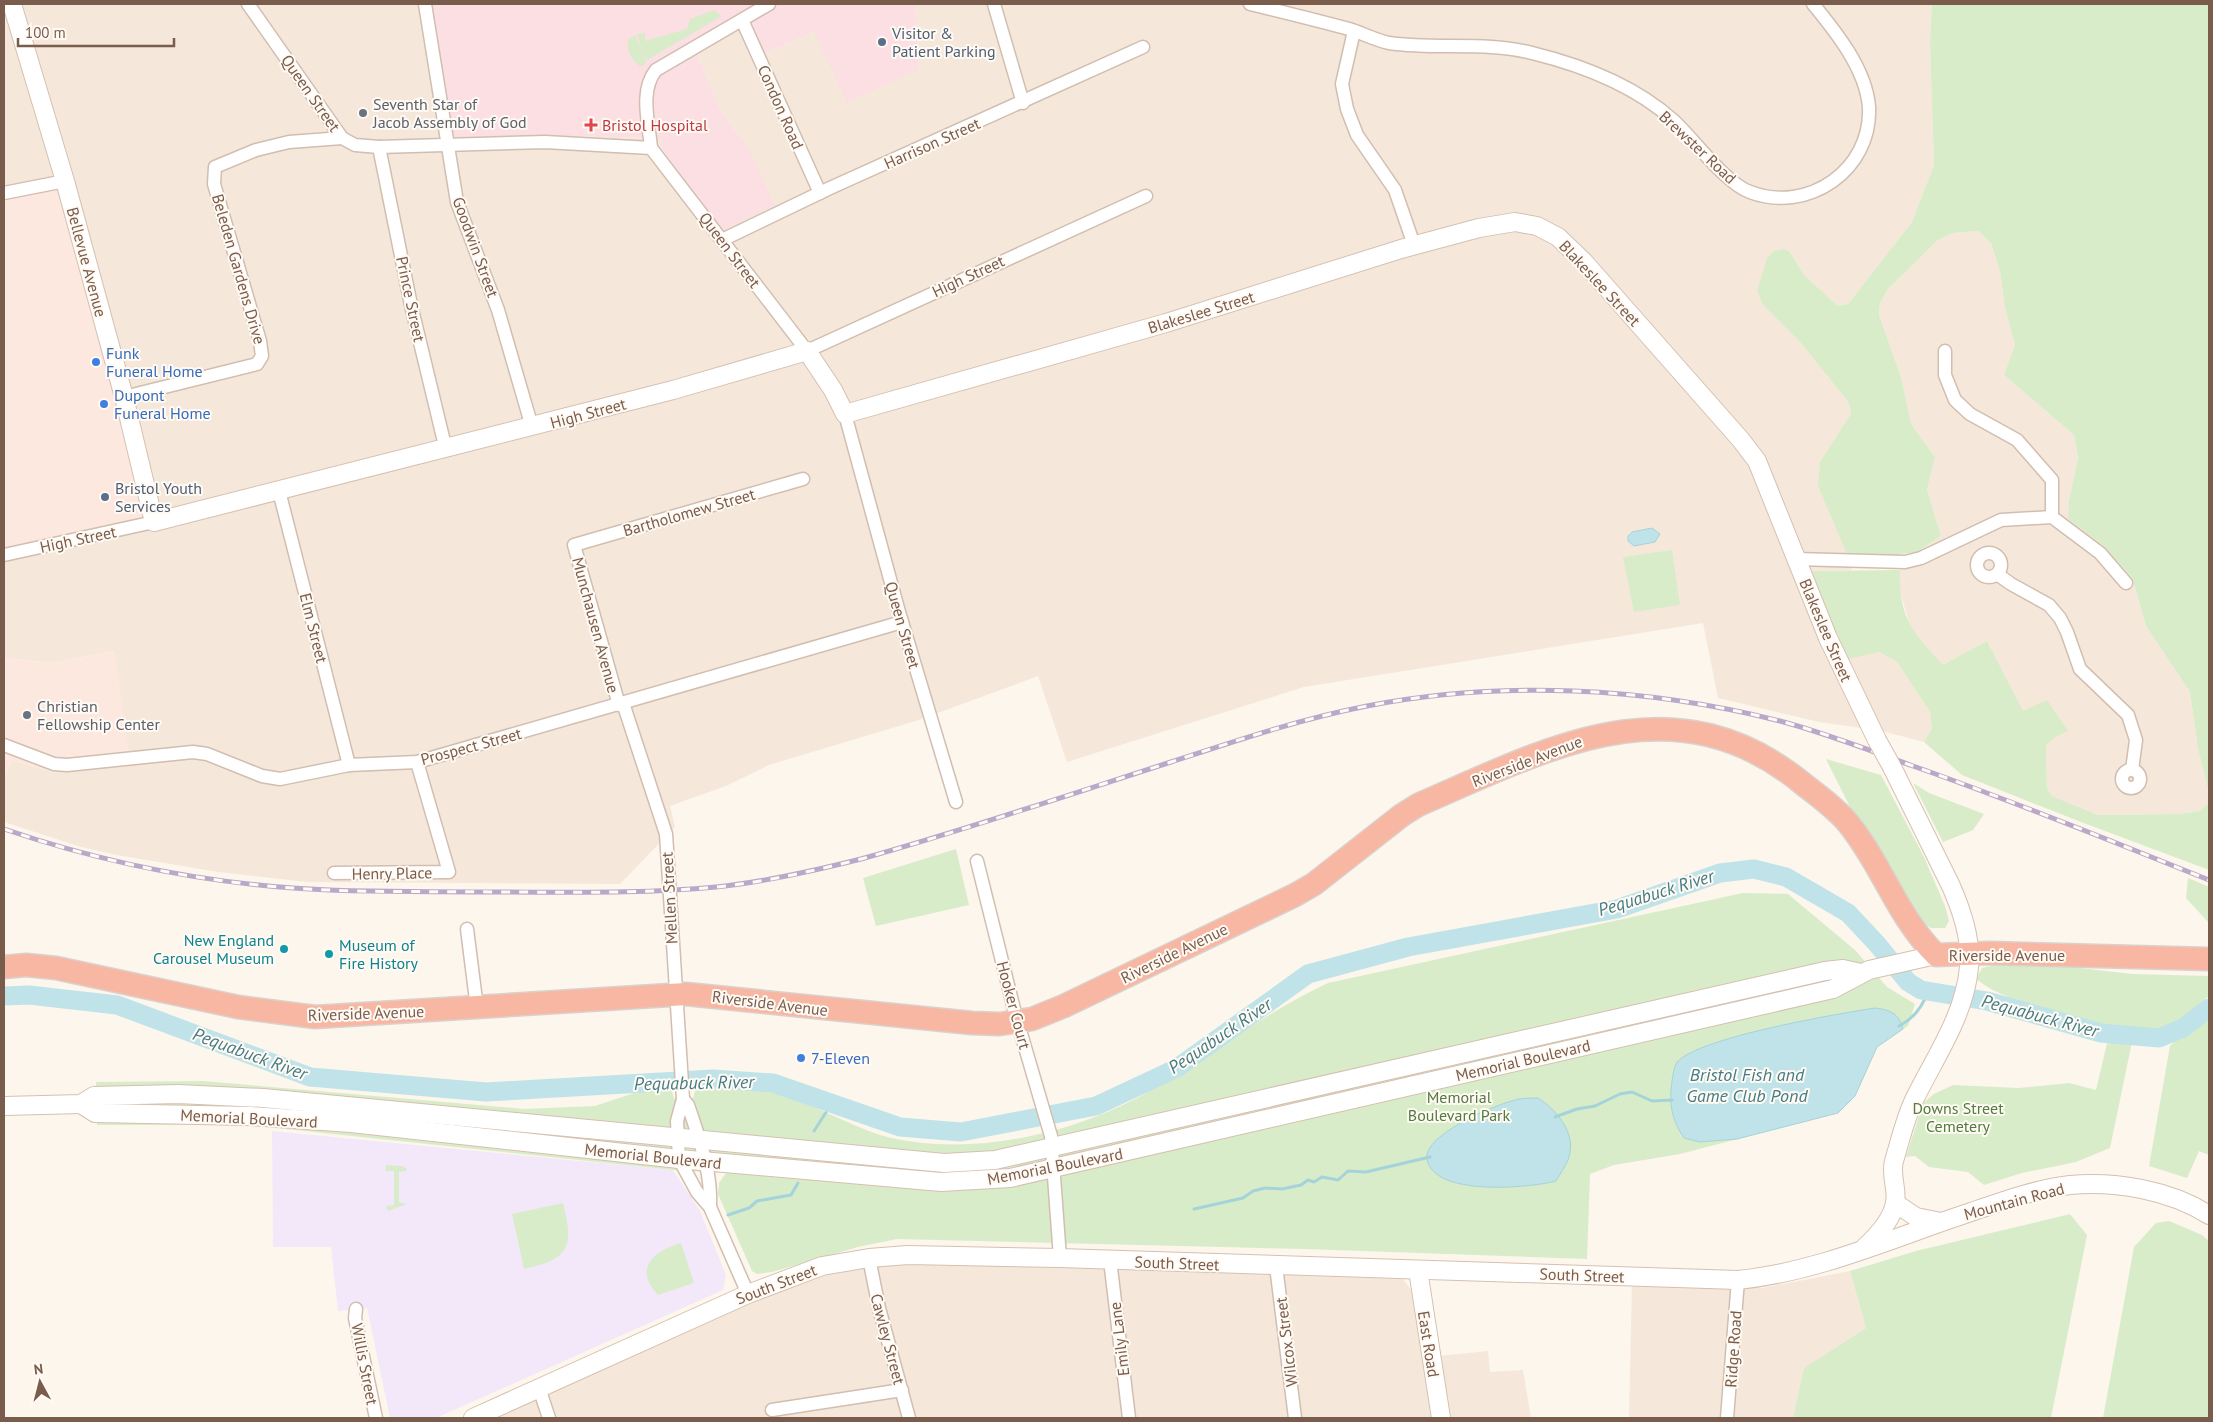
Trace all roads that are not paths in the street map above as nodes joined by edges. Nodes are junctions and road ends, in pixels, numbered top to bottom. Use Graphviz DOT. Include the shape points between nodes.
graph roads {
  1 [pos="12,4"];
  2 [pos="248,4"];
  3 [pos="425,4"];
  4 [pos="769,4"];
  5 [pos="994,4"];
  6 [pos="1250,4"];
  7 [pos="1813,4"];
  8 [pos="742,20"];
  9 [pos="1354,31"];
  10 [pos="1143,47"];
  11 [pos="1024,103"];
  12 [pos="342,138"];
  13 [pos="447,144"];
  14 [pos="379,147"];
  15 [pos="651,148"];
  16 [pos="65,181"];
  17 [pos="4,193"];
  18 [pos="820,193"];
  19 [pos="1146,196"];
  20 [pos="722,240"];
  21 [pos="1414,246"];
  22 [pos="807,351"];
  23 [pos="1946,351"];
  24 [pos="124,397"];
  25 [pos="845,414"];
  26 [pos="532,427"];
  27 [pos="446,450"];
  28 [pos="803,479"];
  29 [pos="280,491"];
  30 [pos="2052,517"];
  31 [pos="154,522"];
  32 [pos="1969,536"];
  33 [pos="574,545"];
  34 [pos="4,555"];
  35 [pos="1796,560"];
  36 [pos="2126,583"];
  37 [pos="902,622"];
  38 [pos="621,704"];
  39 [pos="4,745"];
  40 [pos="417,762"];
  41 [pos="349,765"];
  42 [pos="2132,770"];
  43 [pos="956,802"];
  44 [pos="977,861"];
  45 [pos="334,873"];
  46 [pos="467,929"];
  47 [pos="1970,953"];
  48 [pos="1936,955"];
  49 [pos="2209,959"];
  50 [pos="4,967"];
  51 [pos="1865,971"];
  52 [pos="675,995"];
  53 [pos="477,1008"];
  54 [pos="1018,1022"];
  55 [pos="683,1098"];
  56 [pos="81,1104"];
  57 [pos="4,1106"];
  58 [pos="677,1136"];
  59 [pos="699,1139"];
  60 [pos="1051,1149"];
  61 [pos="679,1159"];
  62 [pos="706,1162"];
  63 [pos="1053,1168"];
  64 [pos="1895,1203"];
  65 [pos="710,1207"];
  66 [pos="2209,1215"];
  67 [pos="1941,1222"];
  68 [pos="1906,1234"];
  69 [pos="1863,1248"];
  70 [pos="869,1258"];
  71 [pos="1060,1258"];
  72 [pos="1110,1260"];
  73 [pos="1276,1266"];
  74 [pos="1418,1270"];
  75 [pos="1738,1280"];
  76 [pos="748,1294"];
  77 [pos="356,1309"];
  78 [pos="538,1388"];
  79 [pos="902,1390"];
  80 [pos="772,1410"];
  81 [pos="376,1418"];
  82 [pos="473,1418"];
  83 [pos="549,1418"];
  84 [pos="909,1418"];
  85 [pos="1129,1418"];
  86 [pos="1295,1418"];
  87 [pos="1441,1418"];
  88 [pos="1727,1418"];
  1 -- 16 [label="main road, Bellevue Avenue"];
  2 -- 12 [label="street, Queen Street"];
  3 -- 13 [label="street, Goodwin Street"];
  4 -- 8 [label="street"];
  5 -- 11 [label="street"];
  6 -- 9 [label="street, Brewster Road"];
  7 -- 9 [label="street, Brewster Road" via="1833,28 1860,75 1869,106 1867,128 1860,152 1846,172 1828,186 1804,196 1774,199 1748,192 1729,178 1671,118 1601,75 1532,53 1488,45 1430,47 1386,42"];
  8 -- 15 [label="street" via="663,64 651,76 646,93"];
  8 -- 18 [label="street, Condon Road"];
  9 -- 21 [label="street" via="1342,84 1347,109 1357,135 1395,190"];
  10 -- 11 [label="street, Harrison Street"];
  11 -- 18 [label="street, Harrison Street"];
  12 -- 14 [label="street, Queen Street" via="355,145"];
  12 -- 24 [label="street, Beleden Gardens Drive" via="289,142 256,150 215,167 214,184 260,341 262,356 257,364"];
  13 -- 14 [label="street, Queen Street"];
  13 -- 15 [label="street, Queen Street" via="545,142"];
  13 -- 26 [label="street, Goodwin Street" via="457,202 498,310"];
  14 -- 27 [label="street, Prince Street" via="411,306"];
  15 -- 20 [label="street, Queen Street"];
  16 -- 17 [label="street"];
  16 -- 24 [label="main road, Bellevue Avenue"];
  18 -- 20 [label="street, Harrison Street"];
  19 -- 22 [label="street, High Street"];
  20 -- 22 [label="street, Queen Street"];
  21 -- 25 [label="main road, Blakeslee Street" via="1166,324"];
  21 -- 35 [label="main road, Blakeslee Street" via="1515,222 1537,226 1558,237 1584,262 1748,448 1765,479"];
  22 -- 25 [label="main road, Queen Street"];
  22 -- 26 [label="main road, High Street"];
  23 -- 30 [label="street" via="1946,375 1955,400 1970,414 2018,440 2052,480"];
  24 -- 31 [label="main road, Bellevue Avenue"];
  25 -- 37 [label="street, Queen Street"];
  26 -- 27 [label="main road, High Street"];
  27 -- 29 [label="main road, High Street"];
  28 -- 33 [label="street, Bartholomew Street"];
  29 -- 31 [label="main road, High Street"];
  29 -- 41 [label="street, Elm Street"];
  30 -- 32 [label="street" via="2002,520"];
  30 -- 36 [label="street" via="2100,553"];
  31 -- 34 [label="street, High Street"];
  32 -- 35 [label="street" via="1905,562"];
  32 -- 42 [label="street" via="1981,556 1977,565 1980,573 1989,577 1997,574 2049,605 2067,632 2080,669 2128,715 2136,740"];
  33 -- 38 [label="street, Munchausen Avenue"];
  35 -- 47 [label="main road, Blakeslee Street, bridge" via="1842,671 1959,904"];
  37 -- 38 [label="street, Prospect Street"];
  37 -- 43 [label="street, Queen Street"];
  38 -- 40 [label="street, Prospect Street"];
  38 -- 52 [label="street, Mellen Street" via="666,834"];
  39 -- 41 [label="street, Prospect Street" via="54,764 67,765 193,752 280,779"];
  40 -- 41 [label="street, Prospect Street"];
  40 -- 45 [label="street, Henry Place" via="450,872"];
  44 -- 54 [label="street, Hooker Court"];
  46 -- 53 [label="street"];
  47 -- 48 [label="highway, Riverside Avenue"];
  47 -- 49 [label="highway, Riverside Avenue"];
  47 -- 64 [label="main road, Blakeslee Street" via="1958,1014 1904,1124 1893,1165"];
  48 -- 51 [label="main road, Memorial Boulevard"];
  48 -- 54 [label="highway, Riverside Avenue" via="1916,934 1848,822 1780,766 1760,753 1719,736 1674,729 1631,730 1609,732 1569,743 1418,805 1295,895 1064,1006"];
  50 -- 53 [label="highway, Riverside Avenue" via="56,968 238,1007 315,1017"];
  51 -- 60 [label="main road, Memorial Boulevard" via="1825,971"];
  51 -- 63 [label="main road, Memorial Boulevard" via="1833,989"];
  52 -- 53 [label="highway, Riverside Avenue"];
  52 -- 54 [label="highway, Riverside Avenue" via="972,1023"];
  52 -- 55 [label="street, Mellen Street"];
  54 -- 60 [label="street, Hooker Court" via="1042,1102"];
  55 -- 58 [label="street, Mellen Street"];
  55 -- 59 [label="street, Mellen Street"];
  56 -- 57 [label="main road, Memorial Boulevard"];
  56 -- 58 [label="main road, Memorial Boulevard" via="94,1096 178,1094 263,1098"];
  56 -- 61 [label="main road, Memorial Boulevard" via="95,1113 250,1116 342,1123"];
  58 -- 59 [label="main road, Memorial Boulevard"];
  58 -- 61 [label="street, Mellen Street"];
  59 -- 60 [label="main road, Memorial Boulevard" via="944,1163 995,1160"];
  59 -- 62 [label="street, Mellen Street"];
  60 -- 63 [label="street, Hooker Court"];
  61 -- 62 [label="main road, Memorial Boulevard"];
  61 -- 65 [label="street, Mellen Street" via="697,1192"];
  62 -- 63 [label="main road, Memorial Boulevard" via="941,1182 1010,1178"];
  62 -- 65 [label="street, Mellen Street"];
  63 -- 71 [label="street, Hooker Court"];
  64 -- 67 [label="main road" via="1916,1217"];
  64 -- 69 [label="main road" via="1880,1231"];
  65 -- 76 [label="street, Mellen Street"];
  66 -- 67 [label="main road, Mountain Road" via="2179,1200 2143,1190 2070,1185 2016,1197"];
  67 -- 68 [label="main road, Mountain Road"];
  68 -- 69 [label="main road, South Street"];
  69 -- 75 [label="main road, South Street" via="1799,1270"];
  70 -- 71 [label="main road, South Street" via="908,1255"];
  70 -- 76 [label="main road, South Street" via="822,1266"];
  70 -- 79 [label="street, Cawley Street"];
  71 -- 72 [label="main road, South Street"];
  72 -- 73 [label="main road, South Street"];
  72 -- 85 [label="street, Emily Lane"];
  73 -- 74 [label="main road, South Street"];
  73 -- 86 [label="street, Wilcox Street"];
  74 -- 75 [label="main road, South Street"];
  74 -- 87 [label="main road, East Road"];
  75 -- 88 [label="street, Ridge Road"];
  76 -- 78 [label="main road, South Street"];
  77 -- 81 [label="street, Willis Street" via="355,1318"];
  78 -- 82 [label="main road, South Street"];
  78 -- 83 [label="street"];
  79 -- 80 [label="street"];
  79 -- 84 [label="street, Cawley Street"];
}
